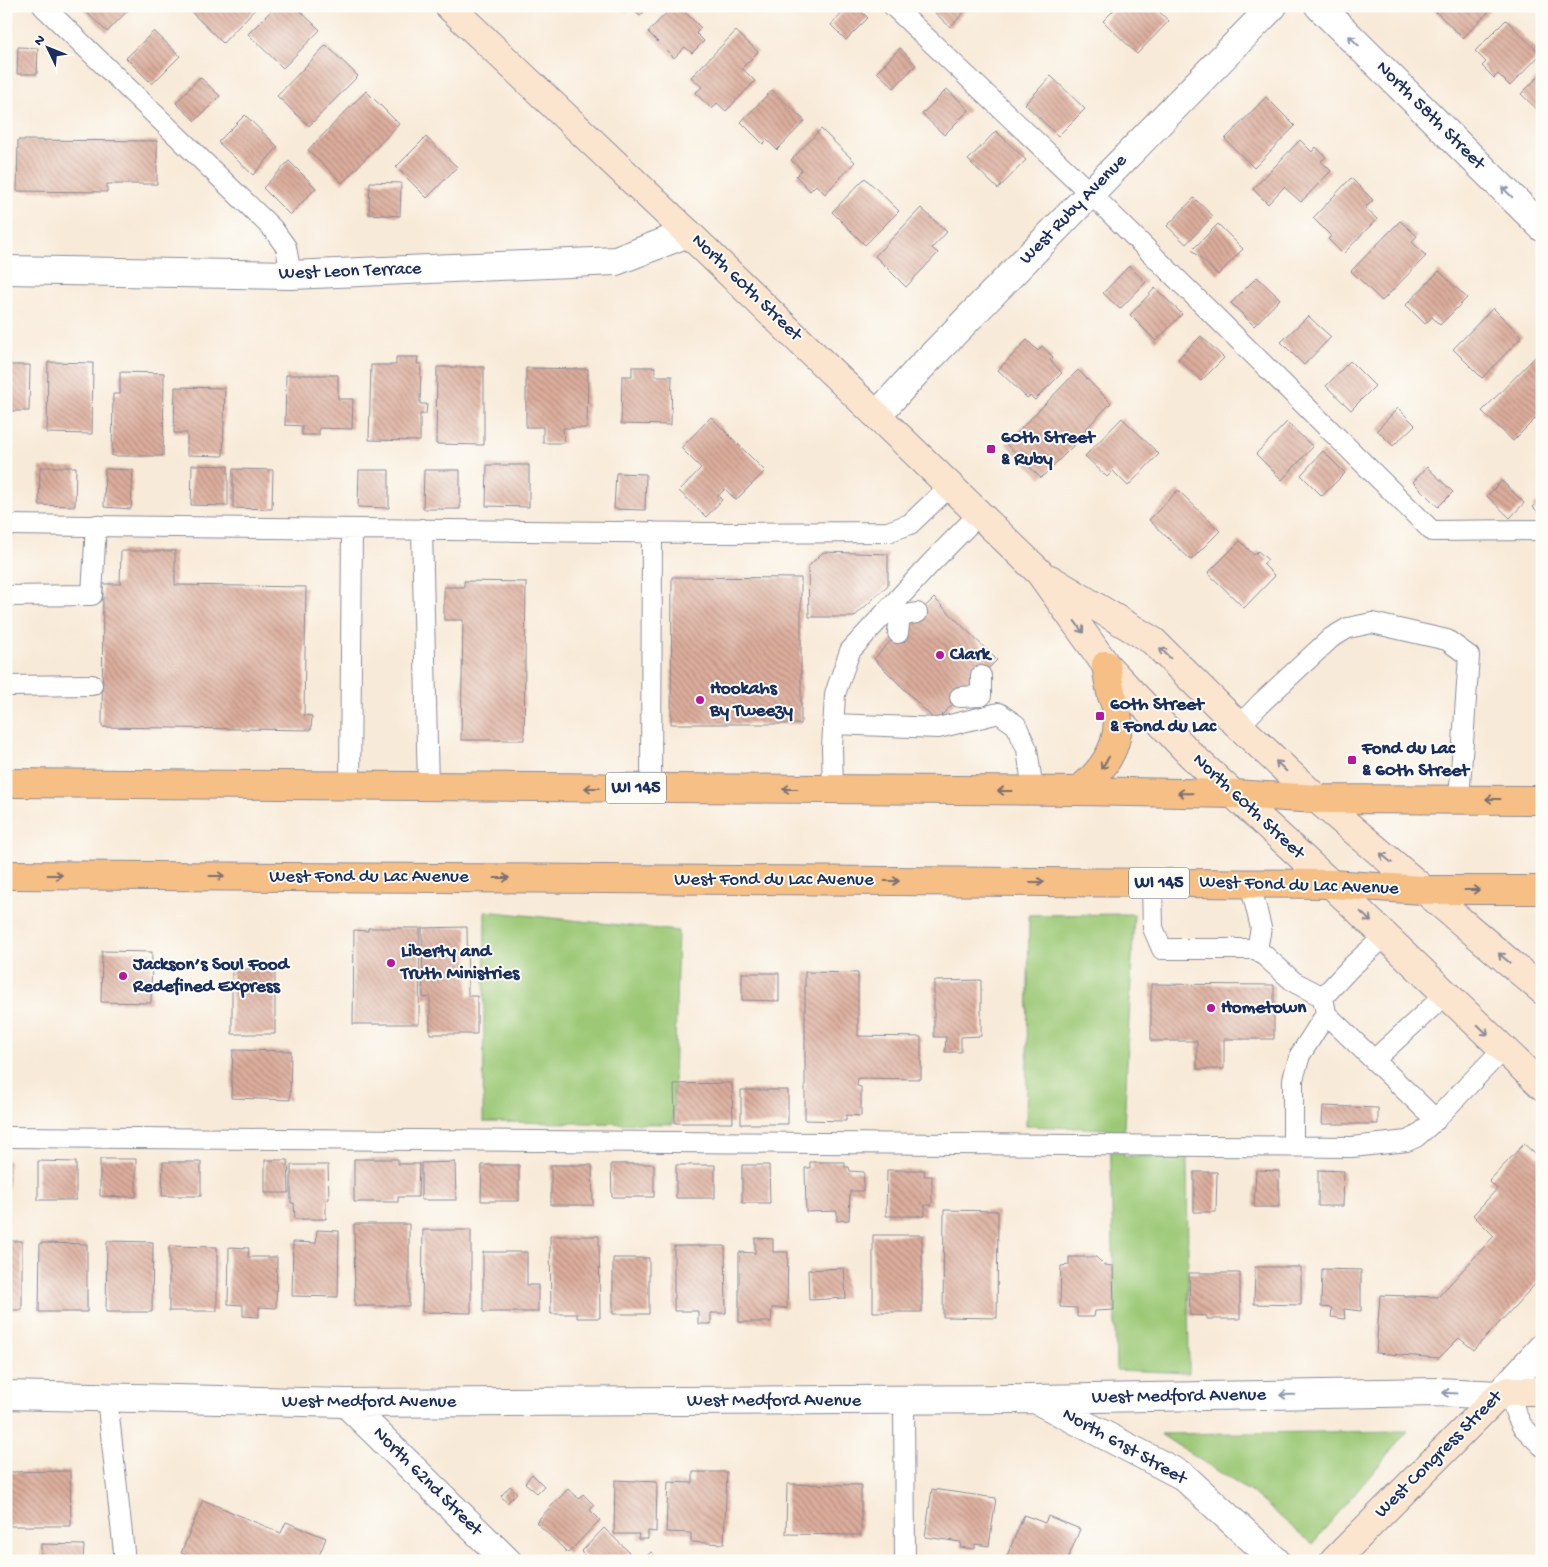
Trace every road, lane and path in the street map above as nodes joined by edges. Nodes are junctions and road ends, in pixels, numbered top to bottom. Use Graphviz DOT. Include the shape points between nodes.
graph roads {
  1 [pos="43,6"];
  2 [pos="449,6"];
  3 [pos="893,6"];
  4 [pos="1273,6"];
  5 [pos="1319,6"];
  6 [pos="1090,194"];
  7 [pos="1542,227"];
  8 [pos="688,233"];
  9 [pos="6,270"];
  10 [pos="291,275"];
  11 [pos="877,415"];
  12 [pos="950,486"];
  13 [pos="980,514"];
  14 [pos="6,525"];
  15 [pos="96,525"];
  16 [pos="352,529"];
  17 [pos="422,529"];
  18 [pos="1542,530"];
  19 [pos="652,532"];
  20 [pos="1040,573"];
  21 [pos="6,596"];
  22 [pos="1106,665"];
  23 [pos="981,676"];
  24 [pos="6,686"];
  25 [pos="92,686"];
  26 [pos="981,696"];
  27 [pos="960,697"];
  28 [pos="999,713"];
  29 [pos="833,724"];
  30 [pos="1239,726"];
  31 [pos="6,783"];
  32 [pos="350,786"];
  33 [pos="428,786"];
  34 [pos="651,788"];
  35 [pos="832,789"];
  36 [pos="1033,791"];
  37 [pos="1078,791"];
  38 [pos="1233,794"];
  39 [pos="1459,799"];
  40 [pos="1317,800"];
  41 [pos="1542,800"];
  42 [pos="6,875"];
  43 [pos="1152,882"];
  44 [pos="1250,883"];
  45 [pos="1331,884"];
  46 [pos="1423,890"];
  47 [pos="1542,890"];
  48 [pos="1385,936"];
  49 [pos="1257,949"];
  50 [pos="1542,990"];
  51 [pos="1446,994"];
  52 [pos="1325,1005"];
  53 [pos="1504,1049"];
  54 [pos="1374,1060"];
  55 [pos="1542,1086"];
  56 [pos="1436,1120"];
  57 [pos="6,1137"];
  58 [pos="1293,1146"];
  59 [pos="1542,1348"];
  60 [pos="1542,1391"];
  61 [pos="1504,1393"];
  62 [pos="6,1395"];
  63 [pos="107,1398"];
  64 [pos="904,1400"];
  65 [pos="1035,1400"];
  66 [pos="346,1403"];
  67 [pos="1542,1446"];
  68 [pos="125,1561"];
  69 [pos="506,1561"];
  70 [pos="905,1561"];
  71 [pos="1276,1561"];
  72 [pos="1334,1561"];
  1 -- 10 [label="lane" via="273,229 286,247"];
  2 -- 8 [label="main road, North 60th Street"];
  3 -- 6 [label="lane"];
  4 -- 6 [label="street, West Ruby Avenue"];
  7 -- 5 [label="street, North 58th Street, one-way"];
  6 -- 11 [label="street, West Ruby Avenue"];
  6 -- 18 [label="lane" via="1432,531"];
  8 -- 10 [label="street, West Leon Terrace" via="616,261"];
  8 -- 11 [label="main road, North 60th Street"];
  9 -- 10 [label="street, West Leon Terrace"];
  11 -- 12 [label="main road, North 60th Street"];
  12 -- 13 [label="main road, North 60th Street"];
  12 -- 19 [label="lane" via="910,524 888,532"];
  13 -- 20 [label="main road, North 60th Street"];
  13 -- 29 [label="lane" via="901,617 850,651 835,694"];
  14 -- 15 [label="lane"];
  15 -- 16 [label="lane"];
  15 -- 21 [label="lane" via="92,595"];
  16 -- 17 [label="lane"];
  16 -- 32 [label="lane"];
  17 -- 19 [label="lane"];
  17 -- 33 [label="lane"];
  19 -- 34 [label="lane"];
  20 -- 22 [label="main road, North 60th Street, one-way"];
  30 -- 20 [label="main road, North 60th Street, one-way" via="1153,641"];
  22 -- 37 [label="main road, one-way" via="1117,710 1116,737 1113,750 1101,769"];
  22 -- 38 [label="main road, North 60th Street" via="1191,755"];
  23 -- 26 [label="lane"];
  24 -- 25 [label="lane"];
  26 -- 27 [label="lane"];
  26 -- 28 [label="lane"];
  28 -- 29 [label="lane" via="938,728"];
  28 -- 36 [label="lane" via="1016,725 1027,749"];
  29 -- 35 [label="lane"];
  30 -- 39 [label="lane" via="1331,638 1348,628 1372,623 1447,640 1469,656"];
  40 -- 30 [label="main road, North 60th Street, one-way"];
  31 -- 32 [label="main road, WI 145"];
  32 -- 33 [label="main road, WI 145"];
  34 -- 33 [label="main road, WI 145, one-way"];
  35 -- 34 [label="main road, WI 145, one-way"];
  36 -- 35 [label="main road, WI 145, one-way"];
  36 -- 37 [label="main road, WI 145"];
  38 -- 37 [label="main road, WI 145, one-way"];
  38 -- 40 [label="main road, WI 145"];
  38 -- 45 [label="main road, North 60th Street"];
  39 -- 40 [label="main road, WI 145"];
  41 -- 39 [label="main road, WI 145, one-way"];
  46 -- 40 [label="main road, North 60th Street, one-way"];
  42 -- 43 [label="main road, West Fond du Lac Avenue / WI 145, one-way"];
  43 -- 44 [label="main road, West Fond du Lac Avenue / WI 145"];
  43 -- 49 [label="lane" via="1153,928 1162,949"];
  44 -- 45 [label="main road, West Fond du Lac Avenue / WI 145"];
  44 -- 49 [label="lane" via="1261,928"];
  45 -- 46 [label="main road, West Fond du Lac Avenue / WI 145"];
  45 -- 48 [label="main road, North 60th Street, one-way"];
  46 -- 47 [label="main road, West Fond du Lac Avenue / WI 145, one-way"];
  50 -- 46 [label="main road, North 60th Street, one-way"];
  48 -- 51 [label="main road, North 60th Street"];
  48 -- 52 [label="lane" via="1351,967"];
  49 -- 52 [label="lane"];
  51 -- 53 [label="main road, North 60th Street, one-way"];
  51 -- 54 [label="lane"];
  52 -- 54 [label="lane"];
  52 -- 58 [label="lane" via="1300,1056 1293,1079"];
  53 -- 55 [label="main road, North 60th Street"];
  53 -- 56 [label="lane"];
  54 -- 56 [label="lane"];
  56 -- 58 [label="lane" via="1406,1142 1352,1147"];
  57 -- 58 [label="lane"];
  59 -- 61 [label="street, West Congress Street"];
  60 -- 61 [label="main road, West Medford Avenue"];
  61 -- 65 [label="street, West Medford Avenue, one-way"];
  61 -- 67 [label="lane" via="1522,1426"];
  61 -- 72 [label="main road, West Congress Street"];
  62 -- 63 [label="street, West Medford Avenue"];
  63 -- 66 [label="street, West Medford Avenue"];
  63 -- 68 [label="lane"];
  64 -- 65 [label="street, West Medford Avenue"];
  64 -- 66 [label="street, West Medford Avenue"];
  64 -- 70 [label="lane"];
  65 -- 71 [label="street, North 61st Street" via="1183,1476"];
  66 -- 69 [label="street, North 62nd Street"];
}
